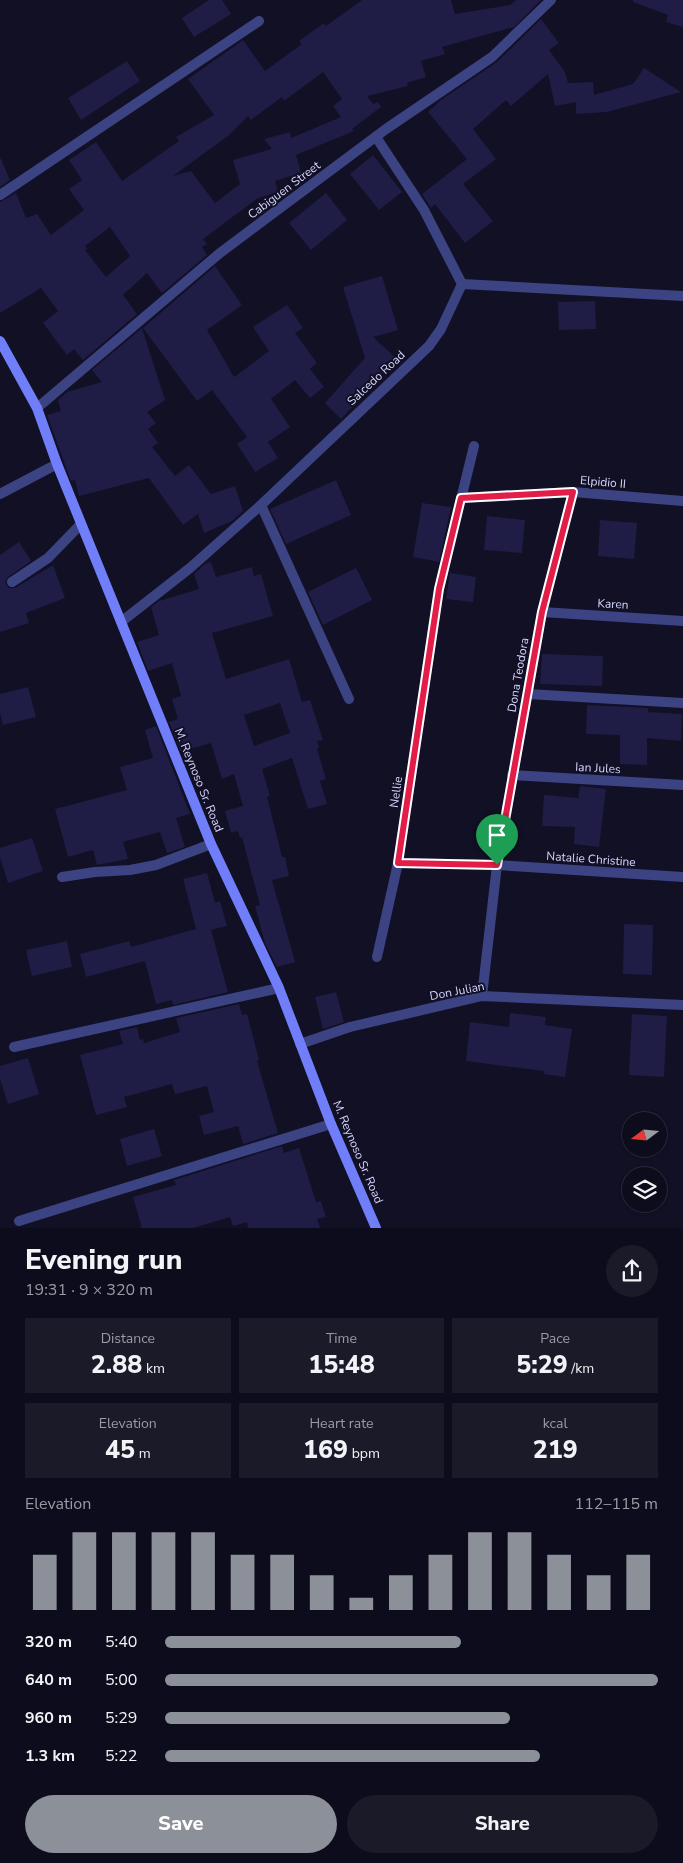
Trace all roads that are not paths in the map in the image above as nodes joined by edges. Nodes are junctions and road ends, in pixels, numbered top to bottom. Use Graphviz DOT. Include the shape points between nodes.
graph roads {
  1 [pos="551,0"];
  2 [pos="259,21"];
  3 [pos="376,137"];
  4 [pos="0,195"];
  5 [pos="462,284"];
  6 [pos="683,296"];
  7 [pos="0,341"];
  8 [pos="37,408"];
  9 [pos="474,446"];
  10 [pos="57,464"];
  11 [pos="573,492"];
  12 [pos="0,494"];
  13 [pos="461,498"];
  14 [pos="683,501"];
  15 [pos="260,505"];
  16 [pos="82,524"];
  17 [pos="12,582"];
  18 [pos="542,612"];
  19 [pos="683,621"];
  20 [pos="121,622"];
  21 [pos="528,694"];
  22 [pos="349,700"];
  23 [pos="683,703"];
  24 [pos="512,775"];
  25 [pos="683,785"];
  26 [pos="211,844"];
  27 [pos="398,863"];
  28 [pos="497,865"];
  29 [pos="62,877"];
  30 [pos="683,877"];
  31 [pos="377,957"];
  32 [pos="279,988"];
  33 [pos="482,996"];
  34 [pos="683,1005"];
  35 [pos="300,1044"];
  36 [pos="14,1047"];
  37 [pos="331,1124"];
  38 [pos="19,1221"];
  39 [pos="376,1228"];
  1 -- 3 [label="street, Cabiguen Street" via="492,56"];
  2 -- 4 [label="street"];
  3 -- 5 [label="street" via="424,210"];
  3 -- 8 [label="street, Cabiguen Street" via="220,253"];
  5 -- 6 [label="street"];
  5 -- 15 [label="street, Salcedo Road" via="441,329 429,346"];
  7 -- 8 [label="street, M. Reynoso Sr. Road"];
  8 -- 10 [label="street, M. Reynoso Sr. Road"];
  9 -- 13 [label="street, Nellie"];
  10 -- 12 [label="street"];
  10 -- 16 [label="street, M. Reynoso Sr. Road"];
  11 -- 13 [label="street, Elpidio II"];
  11 -- 14 [label="street, Elpidio II"];
  11 -- 18 [label="street, Dona Teodora"];
  13 -- 27 [label="street, Nellie" via="439,589"];
  15 -- 20 [label="street, Salcedo Road" via="190,568"];
  15 -- 22 [label="street"];
  16 -- 17 [label="street" via="48,558"];
  16 -- 20 [label="street, M. Reynoso Sr. Road"];
  18 -- 19 [label="street, Karen"];
  18 -- 21 [label="street, Dona Teodora"];
  20 -- 26 [label="street, M. Reynoso Sr. Road"];
  21 -- 23 [label="street"];
  21 -- 24 [label="street, Dona Teodora"];
  24 -- 25 [label="street, Ian Jules"];
  24 -- 28 [label="street, Dona Teodora"];
  26 -- 29 [label="street" via="156,865"];
  26 -- 32 [label="street, M. Reynoso Sr. Road"];
  27 -- 28 [label="street"];
  27 -- 31 [label="street, Nellie"];
  28 -- 30 [label="street, Natalie Christine"];
  28 -- 33 [label="street"];
  32 -- 35 [label="street, M. Reynoso Sr. Road"];
  32 -- 36 [label="street"];
  33 -- 34 [label="street, Don Julian"];
  33 -- 35 [label="street, Don Julian" via="350,1027"];
  35 -- 37 [label="street, M. Reynoso Sr. Road"];
  37 -- 38 [label="street"];
  37 -- 39 [label="street, M. Reynoso Sr. Road"];
}
